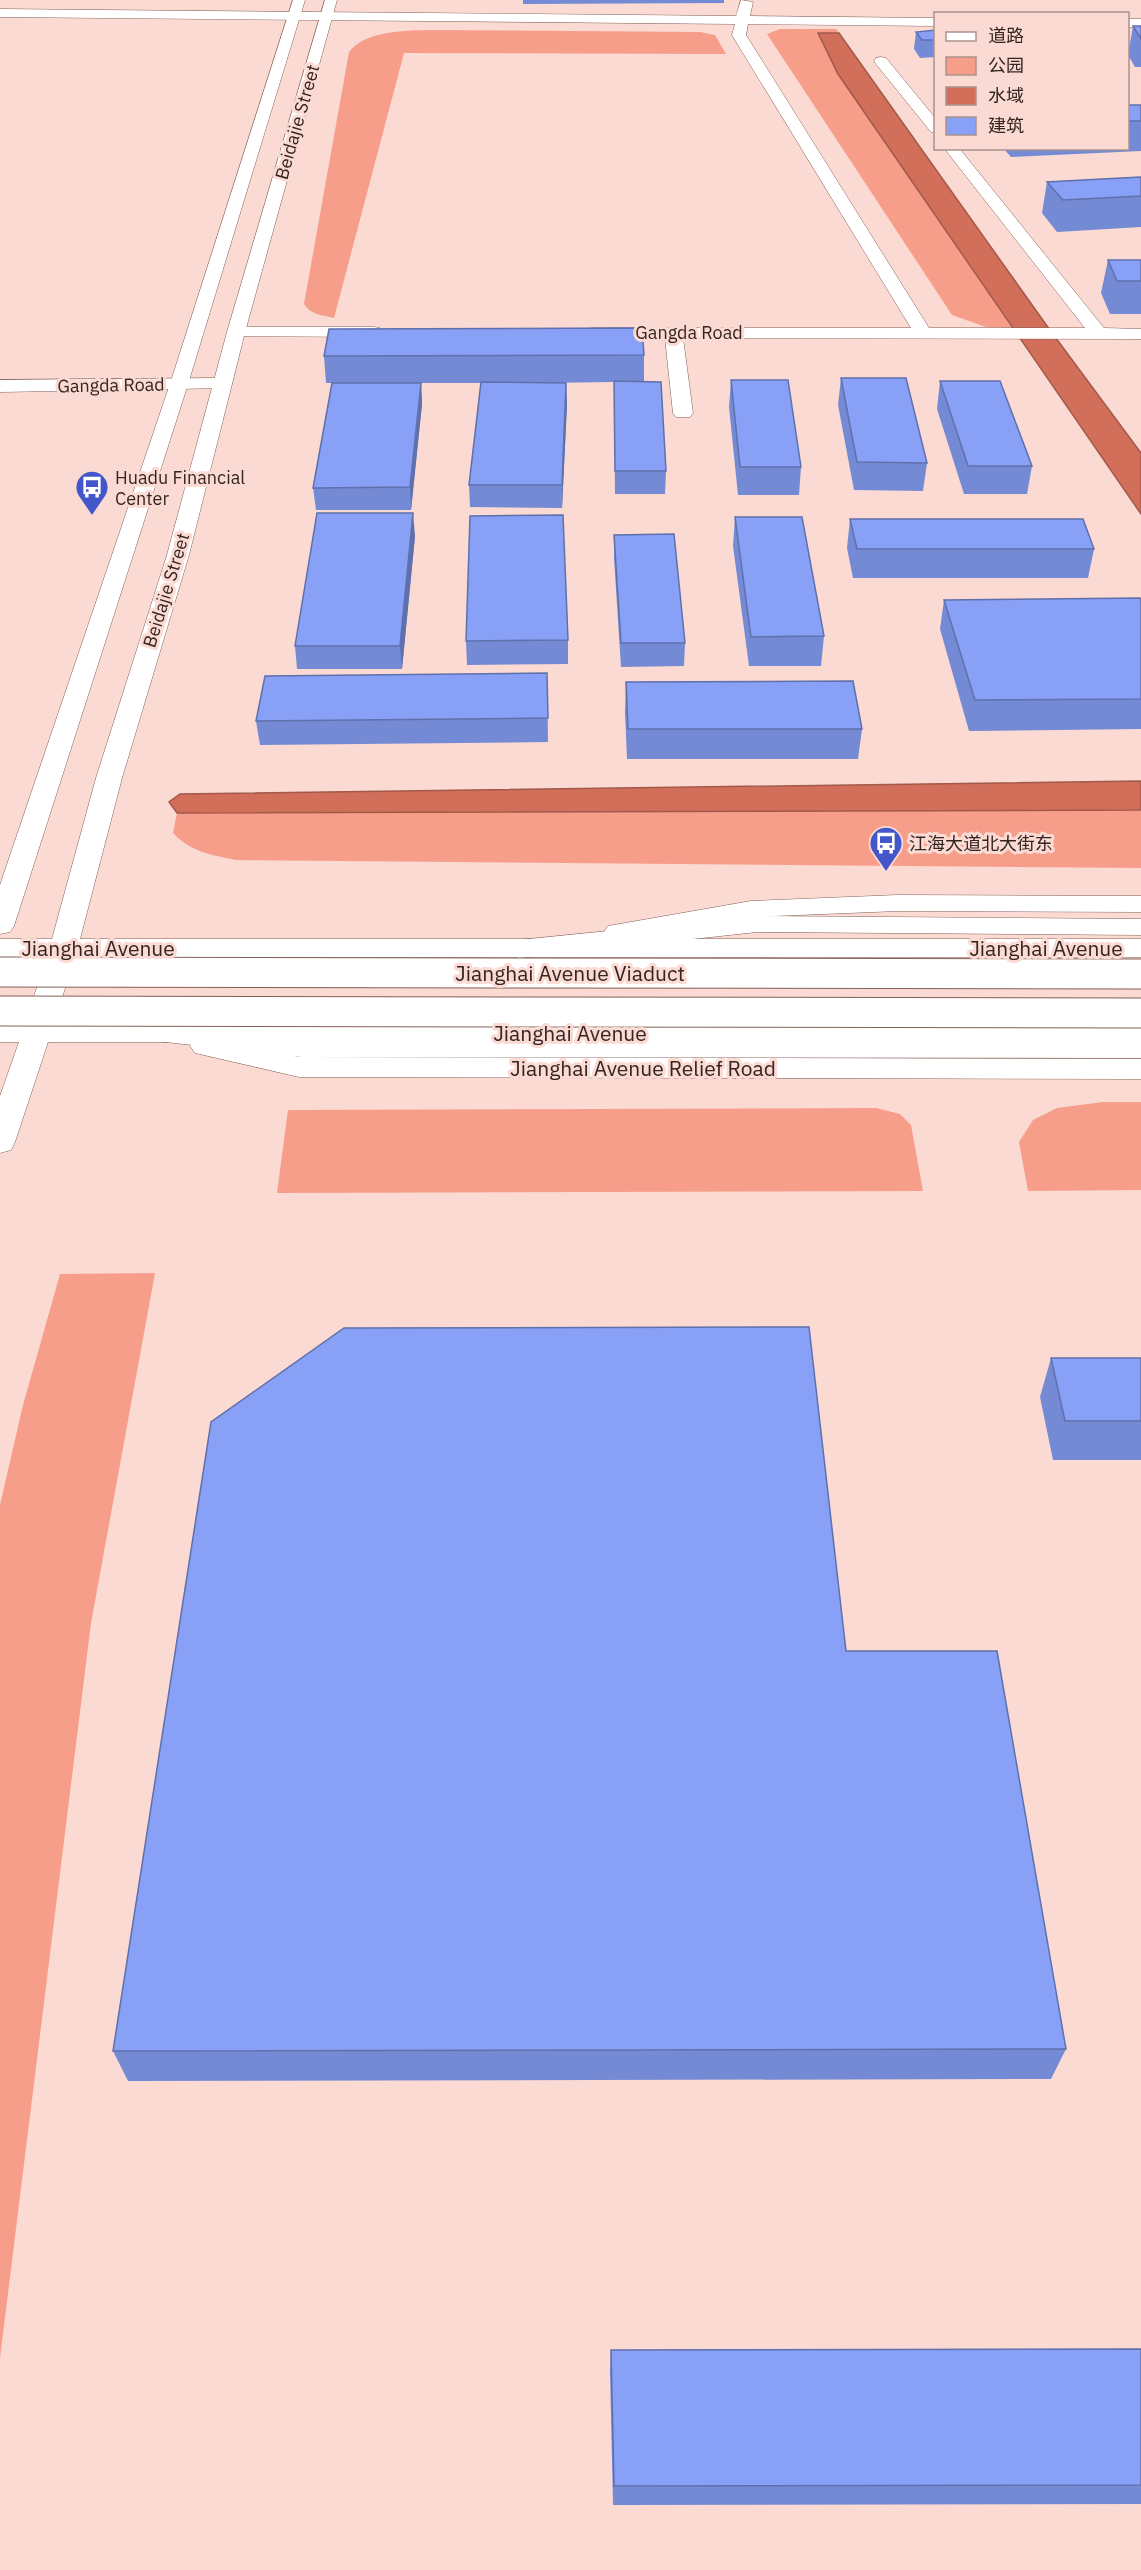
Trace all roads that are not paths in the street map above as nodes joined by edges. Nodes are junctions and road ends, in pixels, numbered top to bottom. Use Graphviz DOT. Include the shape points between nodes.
graph roads {
  1 [pos="747,0"];
  2 [pos="297,8"];
  3 [pos="329,8"];
  4 [pos="0,13"];
  5 [pos="0,20"];
  6 [pos="742,22"];
  7 [pos="934,22"];
  8 [pos="881,60"];
  9 [pos="934,126"];
  10 [pos="953,150"];
  11 [pos="236,332"];
  12 [pos="390,332"];
  13 [pos="578,332"];
  14 [pos="673,332"];
  15 [pos="924,334"];
  16 [pos="1099,334"];
  17 [pos="1141,334"];
  18 [pos="179,384"];
  19 [pos="223,384"];
  20 [pos="0,386"];
  21 [pos="682,413"];
  22 [pos="1141,904"];
  23 [pos="754,917"];
  24 [pos="0,926"];
  25 [pos="1141,927"];
  26 [pos="0,948"];
  27 [pos="64,948"];
  28 [pos="1141,948"];
  29 [pos="519,949"];
  30 [pos="0,972"];
  31 [pos="1141,974"];
  32 [pos="0,1011"];
  33 [pos="1141,1013"];
  34 [pos="35,1031"];
  35 [pos="0,1032"];
  36 [pos="148,1032"];
  37 [pos="1141,1034"];
  38 [pos="1141,1048"];
  39 [pos="1141,1069"];
  40 [pos="0,1142"];
  1 -- 6 [label="main road"];
  2 -- 3 [label="main road"];
  2 -- 4 [label="main road"];
  2 -- 18 [label="main road, Beidajie Street"];
  3 -- 6 [label="main road"];
  3 -- 11 [label="main road, Beidajie Street"];
  5 -- 6 [label="main road"];
  6 -- 7 [label="main road"];
  6 -- 15 [label="main road" via="739,35"];
  8 -- 9 [label="main road"];
  10 -- 16 [label="main road"];
  11 -- 12 [label="main road"];
  11 -- 19 [label="main road, Beidajie Street"];
  13 -- 14 [label="main road, Gangda Road"];
  14 -- 15 [label="main road, Gangda Road"];
  14 -- 21 [label="main road"];
  15 -- 16 [label="main road, Gangda Road"];
  16 -- 17 [label="main road, Gangda Road"];
  18 -- 19 [label="main road, Gangda Road"];
  18 -- 20 [label="main road, Gangda Road"];
  18 -- 24 [label="main road, Beidajie Street"];
  19 -- 27 [label="main road, Beidajie Street" via="178,555 109,777"];
  22 -- 23 [label="main road" via="898,903"];
  23 -- 25 [label="main road"];
  23 -- 29 [label="main road"];
  26 -- 27 [label="main road, Jianghai Avenue"];
  27 -- 29 [label="main road, Jianghai Avenue"];
  27 -- 34 [label="main road, Beidajie Street"];
  28 -- 29 [label="main road, Jianghai Avenue"];
  30 -- 31 [label="main road, Jianghai Avenue Viaduct, bridge"];
  32 -- 33 [label="main road, Jianghai Avenue Viaduct, bridge"];
  34 -- 35 [label="main road, Jianghai Avenue"];
  34 -- 36 [label="main road, Jianghai Avenue"];
  34 -- 40 [label="main road, Beidajie Street"];
  36 -- 37 [label="main road, Jianghai Avenue"];
  36 -- 38 [label="main road" via="301,1047"];
  36 -- 39 [label="main road, Jianghai Avenue Relief Road" via="299,1067"];
}
